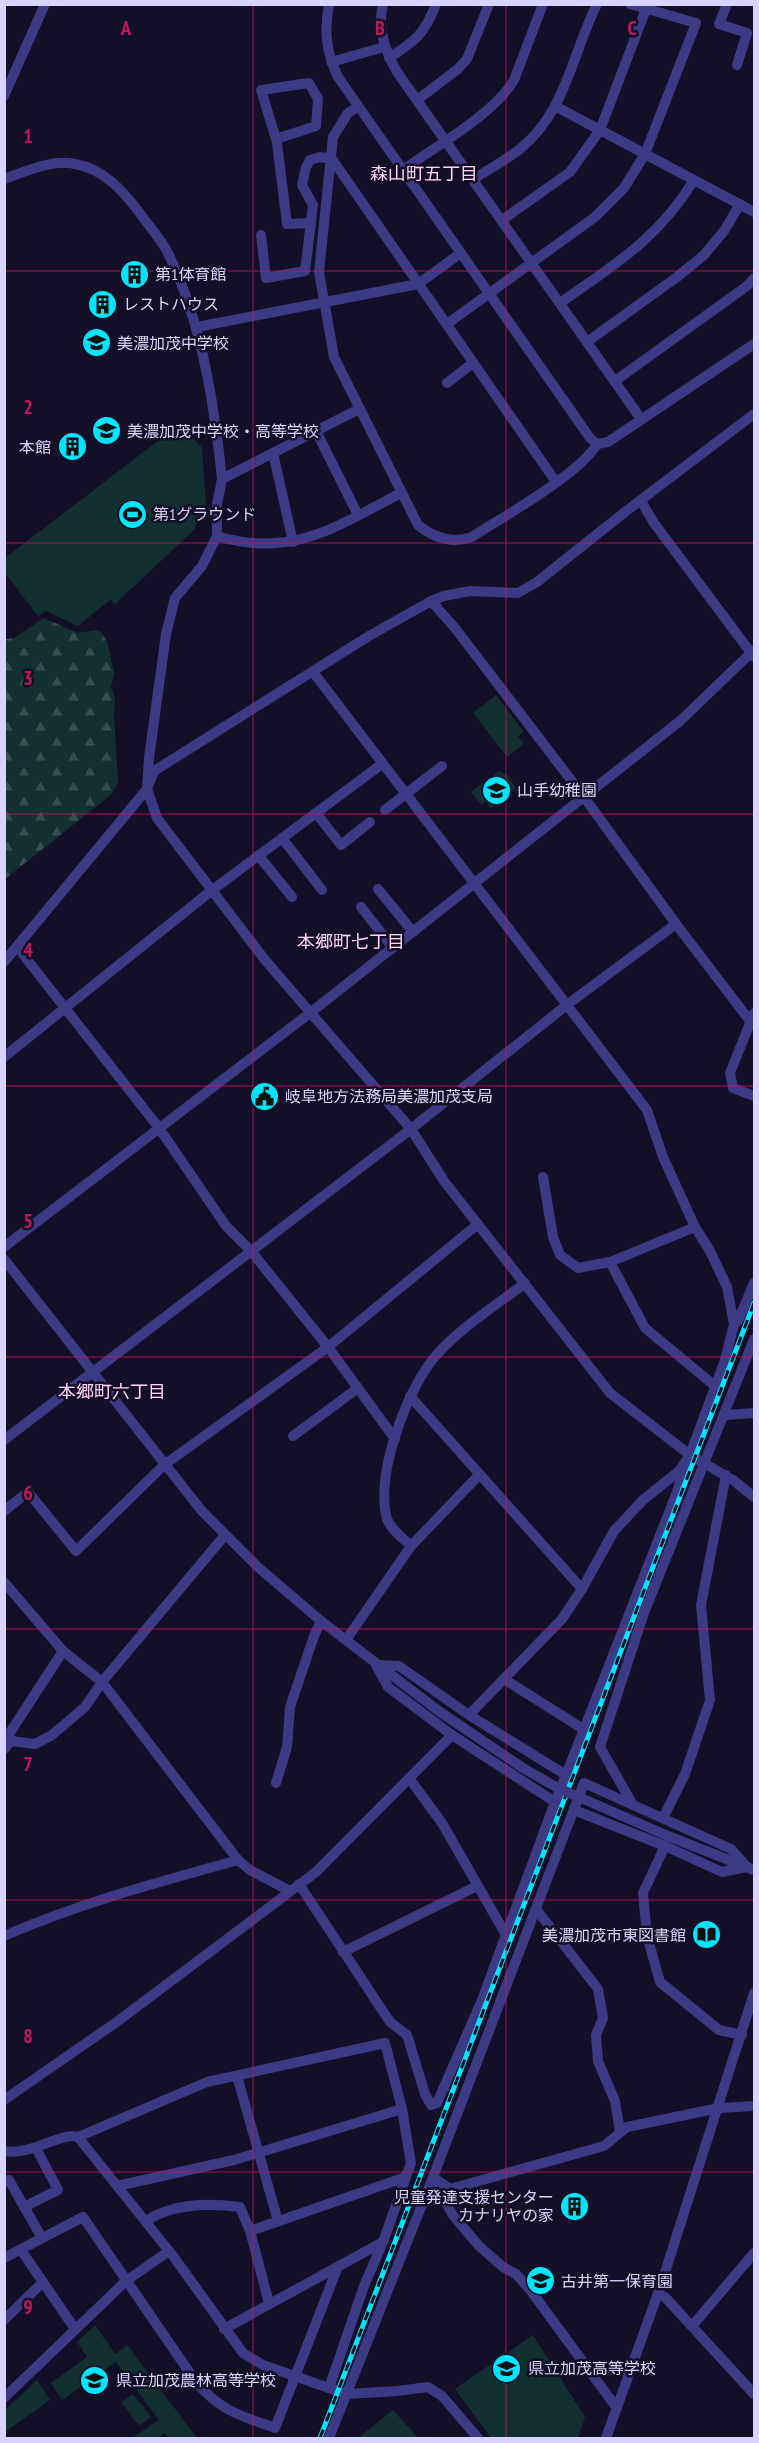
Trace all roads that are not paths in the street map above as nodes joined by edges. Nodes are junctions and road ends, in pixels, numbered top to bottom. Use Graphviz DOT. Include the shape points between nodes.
graph roads {
  1 [pos="45,4"];
  2 [pos="329,4"];
  3 [pos="383,4"];
  4 [pos="436,4"];
  5 [pos="489,4"];
  6 [pos="543,4"];
  7 [pos="597,4"];
  8 [pos="630,4"];
  9 [pos="658,4"];
  10 [pos="727,4"];
  11 [pos="646,9"];
  12 [pos="673,16"];
  13 [pos="384,47"];
  14 [pos="389,58"];
  15 [pos="331,62"];
  16 [pos="737,64"];
  17 [pos="4,96"];
  18 [pos="417,100"];
  19 [pos="358,106"];
  20 [pos="555,106"];
  21 [pos="600,130"];
  22 [pos="276,139"];
  23 [pos="445,140"];
  24 [pos="645,154"];
  25 [pos="332,159"];
  26 [pos="403,170"];
  27 [pos="4,178"];
  28 [pos="474,179"];
  29 [pos="694,180"];
  30 [pos="740,204"];
  31 [pos="754,212"];
  32 [pos="502,220"];
  33 [pos="311,223"];
  34 [pos="261,235"];
  35 [pos="461,253"];
  36 [pos="532,263"];
  37 [pos="754,278"];
  38 [pos="418,284"];
  39 [pos="489,293"];
  40 [pos="324,303"];
  41 [pos="560,303"];
  42 [pos="447,324"];
  43 [pos="197,327"];
  44 [pos="586,342"];
  45 [pos="754,344"];
  46 [pos="473,363"];
  47 [pos="615,381"];
  48 [pos="447,383"];
  49 [pos="359,409"];
  50 [pos="754,414"];
  51 [pos="641,419"];
  52 [pos="316,431"];
  53 [pos="597,444"];
  54 [pos="273,453"];
  55 [pos="222,479"];
  56 [pos="556,482"];
  57 [pos="401,493"];
  58 [pos="640,501"];
  59 [pos="358,515"];
  60 [pos="217,536"];
  61 [pos="293,542"];
  62 [pos="431,601"];
  63 [pos="754,653"];
  64 [pos="313,672"];
  65 [pos="382,764"];
  66 [pos="441,766"];
  67 [pos="147,789"];
  68 [pos="405,794"];
  69 [pos="584,797"];
  70 [pos="385,810"];
  71 [pos="316,813"];
  72 [pos="370,822"];
  73 [pos="282,838"];
  74 [pos="258,855"];
  75 [pos="474,884"];
  76 [pos="378,889"];
  77 [pos="322,890"];
  78 [pos="211,891"];
  79 [pos="292,897"];
  80 [pos="361,907"];
  81 [pos="676,924"];
  82 [pos="413,932"];
  83 [pos="18,948"];
  84 [pos="393,948"];
  85 [pos="4,962"];
  86 [pos="568,1004"];
  87 [pos="64,1009"];
  88 [pos="310,1013"];
  89 [pos="752,1017"];
  90 [pos="4,1057"];
  91 [pos="754,1096"];
  92 [pos="159,1128"];
  93 [pos="411,1129"];
  94 [pos="543,1177"];
  95 [pos="478,1224"];
  96 [pos="695,1227"];
  97 [pos="4,1247"];
  98 [pos="252,1251"];
  99 [pos="4,1259"];
  100 [pos="610,1262"];
  101 [pos="754,1282"];
  102 [pos="525,1283"];
  103 [pos="734,1324"];
  104 [pos="754,1339"];
  105 [pos="328,1347"];
  106 [pos="92,1372"];
  107 [pos="715,1386"];
  108 [pos="358,1388"];
  109 [pos="410,1396"];
  110 [pos="754,1413"];
  111 [pos="726,1415"];
  112 [pos="292,1436"];
  113 [pos="395,1439"];
  114 [pos="4,1440"];
  115 [pos="688,1458"];
  116 [pos="704,1464"];
  117 [pos="164,1465"];
  118 [pos="479,1475"];
  119 [pos="730,1478"];
  120 [pos="754,1497"];
  121 [pos="4,1511"];
  122 [pos="225,1535"];
  123 [pos="411,1546"];
  124 [pos="4,1582"];
  125 [pos="582,1589"];
  126 [pos="321,1622"];
  127 [pos="346,1640"];
  128 [pos="63,1651"];
  129 [pos="376,1665"];
  130 [pos="504,1679"];
  131 [pos="102,1682"];
  132 [pos="469,1715"];
  133 [pos="582,1729"];
  134 [pos="452,1735"];
  135 [pos="8,1745"];
  136 [pos="566,1775"];
  137 [pos="409,1778"];
  138 [pos="276,1783"];
  139 [pos="555,1802"];
  140 [pos="633,1805"];
  141 [pos="574,1810"];
  142 [pos="663,1818"];
  143 [pos="666,1841"];
  144 [pos="238,1860"];
  145 [pos="751,1869"];
  146 [pos="299,1884"];
  147 [pos="477,1886"];
  148 [pos="290,1891"];
  149 [pos="536,1910"];
  150 [pos="506,1935"];
  151 [pos="4,1936"];
  152 [pos="343,1952"];
  153 [pos="754,1993"];
  154 [pos="742,2035"];
  155 [pos="237,2076"];
  156 [pos="4,2100"];
  157 [pos="754,2106"];
  158 [pos="719,2108"];
  159 [pos="402,2109"];
  160 [pos="620,2132"];
  161 [pos="78,2137"];
  162 [pos="36,2148"];
  163 [pos="4,2151"];
  164 [pos="260,2153"];
  165 [pos="406,2176"];
  166 [pos="433,2177"];
  167 [pos="4,2182"];
  168 [pos="117,2186"];
  169 [pos="24,2207"];
  170 [pos="146,2221"];
  171 [pos="278,2221"];
  172 [pos="250,2231"];
  173 [pos="42,2238"];
  174 [pos="383,2242"];
  175 [pos="21,2250"];
  176 [pos="169,2251"];
  177 [pos="754,2253"];
  178 [pos="4,2258"];
  179 [pos="337,2269"];
  180 [pos="126,2281"];
  181 [pos="43,2282"];
  182 [pos="658,2294"];
  183 [pos="269,2303"];
  184 [pos="4,2320"];
  185 [pos="692,2326"];
  186 [pos="75,2329"];
  187 [pos="225,2329"];
  188 [pos="296,2378"];
  189 [pos="329,2388"];
  190 [pos="346,2394"];
  191 [pos="754,2394"];
  192 [pos="4,2398"];
  193 [pos="616,2407"];
  194 [pos="329,2439"];
  195 [pos="478,2439"];
  196 [pos="606,2439"];
  1 -- 17 [label="street"];
  2 -- 15 [label="street" via="325,33"];
  3 -- 13 [label="street" via="380,21"];
  4 -- 14 [label="street" via="424,31"];
  5 -- 18 [label="street" via="467,59"];
  6 -- 23 [label="street" via="507,91"];
  7 -- 20 [label="street"];
  8 -- 11 [label="street"];
  9 -- 12 [label="street"];
  10 -- 16 [label="street" via="719,24 747,33"];
  11 -- 12 [label="street"];
  11 -- 21 [label="street"];
  12 -- 24 [label="street" via="696,23"];
  13 -- 14 [label="street"];
  13 -- 15 [label="street"];
  14 -- 18 [label="street"];
  15 -- 19 [label="street"];
  18 -- 23 [label="street"];
  19 -- 25 [label="street" via="348,113 333,137"];
  19 -- 26 [label="street"];
  20 -- 21 [label="street"];
  20 -- 28 [label="street" via="519,149"];
  21 -- 24 [label="street"];
  21 -- 32 [label="street" via="570,172"];
  22 -- 22 [label="street" via="261,90 309,83 318,99 316,126"];
  22 -- 33 [label="street" via="287,224"];
  23 -- 26 [label="street"];
  23 -- 28 [label="street"];
  24 -- 29 [label="street"];
  24 -- 36 [label="street" via="607,207"];
  25 -- 33 [label="street" via="310,160 306,167 302,184 313,205"];
  25 -- 38 [label="street"];
  25 -- 40 [label="street" via="319,272"];
  26 -- 35 [label="street"];
  27 -- 43 [label="street" via="50,164 75,164 114,183 167,251"];
  28 -- 32 [label="street"];
  29 -- 30 [label="street"];
  29 -- 41 [label="street" via="665,222 644,243"];
  30 -- 31 [label="street"];
  30 -- 44 [label="street" via="704,255"];
  32 -- 36 [label="street"];
  33 -- 34 [label="street" via="304,271 266,278"];
  35 -- 38 [label="street"];
  35 -- 39 [label="street"];
  36 -- 39 [label="street"];
  36 -- 41 [label="street"];
  37 -- 47 [label="street"];
  38 -- 40 [label="street"];
  38 -- 42 [label="street"];
  39 -- 42 [label="street"];
  39 -- 53 [label="street"];
  40 -- 43 [label="street"];
  40 -- 49 [label="street" via="334,357"];
  41 -- 44 [label="street"];
  42 -- 46 [label="street"];
  43 -- 55 [label="street"];
  44 -- 47 [label="street"];
  45 -- 51 [label="street"];
  46 -- 48 [label="street"];
  46 -- 56 [label="street"];
  47 -- 51 [label="street"];
  49 -- 52 [label="street"];
  49 -- 57 [label="street"];
  50 -- 58 [label="street"];
  51 -- 53 [label="street" via="608,442"];
  52 -- 54 [label="street"];
  52 -- 59 [label="street"];
  53 -- 56 [label="street" via="591,455"];
  54 -- 55 [label="street"];
  54 -- 61 [label="street"];
  55 -- 60 [label="street"];
  56 -- 57 [label="street" via="459,542 418,525"];
  57 -- 59 [label="street"];
  58 -- 62 [label="street" via="518,593 470,591"];
  58 -- 63 [label="street"];
  59 -- 61 [label="street" via="330,530"];
  60 -- 61 [label="street" via="261,545"];
  60 -- 67 [label="street" via="202,566 175,598 170,614"];
  62 -- 64 [label="street"];
  62 -- 69 [label="street"];
  63 -- 69 [label="street" via="680,721"];
  64 -- 65 [label="street"];
  64 -- 67 [label="street" via="154,771"];
  65 -- 68 [label="street"];
  65 -- 71 [label="street"];
  66 -- 68 [label="street"];
  67 -- 78 [label="street" via="158,818"];
  67 -- 83 [label="street"];
  68 -- 70 [label="street"];
  68 -- 75 [label="street"];
  69 -- 75 [label="street"];
  69 -- 81 [label="street"];
  71 -- 72 [label="street" via="341,845"];
  71 -- 73 [label="street"];
  73 -- 74 [label="street"];
  73 -- 77 [label="street"];
  74 -- 78 [label="street"];
  74 -- 79 [label="street"];
  75 -- 82 [label="street"];
  75 -- 86 [label="street"];
  76 -- 82 [label="street"];
  78 -- 87 [label="street"];
  78 -- 88 [label="street"];
  80 -- 84 [label="street"];
  81 -- 86 [label="street"];
  81 -- 89 [label="street"];
  82 -- 84 [label="street"];
  83 -- 85 [label="street"];
  83 -- 87 [label="street"];
  84 -- 88 [label="street"];
  86 -- 93 [label="street"];
  86 -- 96 [label="street" via="647,1110 663,1157"];
  87 -- 90 [label="street"];
  87 -- 92 [label="street"];
  88 -- 92 [label="street"];
  88 -- 93 [label="street"];
  89 -- 91 [label="street" via="730,1073 733,1088"];
  92 -- 97 [label="street"];
  92 -- 98 [label="street" via="226,1226"];
  93 -- 95 [label="street" via="444,1181"];
  93 -- 98 [label="street"];
  94 -- 100 [label="street" via="553,1237 560,1255 578,1268"];
  95 -- 102 [label="street"];
  95 -- 105 [label="street"];
  96 -- 100 [label="street"];
  96 -- 103 [label="street" via="727,1287"];
  98 -- 105 [label="street"];
  98 -- 106 [label="street"];
  99 -- 106 [label="street"];
  100 -- 107 [label="street" via="645,1328"];
  101 -- 103 [label="street"];
  102 -- 109 [label="street" via="447,1343 423,1372"];
  102 -- 115 [label="street" via="610,1393"];
  103 -- 107 [label="street"];
  104 -- 111 [label="street"];
  105 -- 108 [label="street"];
  105 -- 117 [label="street"];
  106 -- 114 [label="street"];
  106 -- 117 [label="street"];
  107 -- 115 [label="street"];
  108 -- 112 [label="street"];
  108 -- 113 [label="street"];
  109 -- 113 [label="street"];
  109 -- 118 [label="street"];
  110 -- 111 [label="street"];
  111 -- 116 [label="street"];
  113 -- 123 [label="street" via="385,1486 387,1520"];
  115 -- 116 [label="street"];
  115 -- 125 [label="street" via="614,1531"];
  115 -- 133 [label="street"];
  116 -- 119 [label="street"];
  116 -- 140 [label="street" via="644,1613 600,1747"];
  117 -- 121 [label="street" via="76,1551 28,1491"];
  117 -- 122 [label="street"];
  118 -- 123 [label="street"];
  118 -- 125 [label="street"];
  119 -- 120 [label="street"];
  119 -- 142 [label="street" via="701,1605 710,1700 685,1774"];
  122 -- 126 [label="street"];
  122 -- 131 [label="street"];
  123 -- 127 [label="street"];
  124 -- 128 [label="street"];
  125 -- 130 [label="street" via="562,1619"];
  126 -- 127 [label="street"];
  126 -- 138 [label="street" via="290,1707 287,1747"];
  127 -- 129 [label="street"];
  128 -- 131 [label="street"];
  128 -- 135 [label="street" via="9,1734"];
  129 -- 132 [label="street" via="399,1666"];
  129 -- 134 [label="street" via="388,1687"];
  129 -- 143 [label="street, bridge" via="523,1768"];
  130 -- 132 [label="street"];
  130 -- 133 [label="street"];
  131 -- 135 [label="street" via="85,1707 52,1735 35,1744"];
  131 -- 144 [label="street"];
  132 -- 136 [label="street"];
  133 -- 136 [label="street"];
  134 -- 137 [label="street"];
  134 -- 139 [label="street"];
  136 -- 139 [label="street"];
  137 -- 146 [label="street" via="345,1845"];
  137 -- 147 [label="street" via="442,1823"];
  139 -- 150 [label="street"];
  140 -- 141 [label="street" via="584,1783"];
  140 -- 142 [label="street"];
  141 -- 143 [label="street"];
  141 -- 149 [label="street"];
  142 -- 145 [label="street" via="731,1849"];
  143 -- 145 [label="street"];
  143 -- 154 [label="street" via="643,1893 646,1936 660,1982 719,2030"];
  144 -- 148 [label="street"];
  144 -- 151 [label="street" via="121,1893"];
  146 -- 148 [label="street"];
  146 -- 152 [label="street"];
  147 -- 150 [label="street"];
  147 -- 152 [label="street"];
  148 -- 156 [label="street"];
  149 -- 160 [label="street" via="598,1989 603,2018 596,2035 598,2061 615,2101"];
  149 -- 166 [label="street"];
  150 -- 152 [label="street" via="437,2103 431,2105 407,2035 390,2022"];
  153 -- 154 [label="street"];
  154 -- 158 [label="street"];
  155 -- 159 [label="street" via="386,2043"];
  155 -- 161 [label="street" via="207,2082"];
  155 -- 164 [label="street"];
  157 -- 158 [label="street"];
  158 -- 160 [label="street" via="627,2127"];
  158 -- 182 [label="street"];
  159 -- 164 [label="street"];
  159 -- 165 [label="street" via="411,2163"];
  160 -- 166 [label="street" via="604,2146 450,2188"];
  161 -- 162 [label="street" via="70,2135"];
  161 -- 168 [label="street"];
  162 -- 163 [label="street"];
  162 -- 169 [label="street" via="58,2190"];
  164 -- 168 [label="street"];
  164 -- 171 [label="street"];
  165 -- 171 [label="street"];
  165 -- 174 [label="street"];
  166 -- 190 [label="street"];
  166 -- 193 [label="street" via="452,2214 479,2246 524,2282"];
  167 -- 169 [label="street" via="9,2180"];
  168 -- 170 [label="street"];
  169 -- 173 [label="street"];
  170 -- 172 [label="street" via="166,2211 209,2203 240,2207"];
  170 -- 176 [label="street"];
  171 -- 172 [label="street"];
  172 -- 183 [label="street"];
  173 -- 175 [label="street"];
  173 -- 180 [label="street" via="83,2217"];
  174 -- 179 [label="street"];
  174 -- 189 [label="street"];
  175 -- 178 [label="street"];
  175 -- 181 [label="street"];
  176 -- 180 [label="street"];
  176 -- 187 [label="street"];
  177 -- 185 [label="street"];
  179 -- 183 [label="street"];
  179 -- 188 [label="street"];
  180 -- 186 [label="street"];
  180 -- 188 [label="street" via="196,2382 230,2412 275,2428"];
  181 -- 184 [label="street"];
  181 -- 186 [label="street"];
  182 -- 185 [label="street"];
  182 -- 193 [label="street"];
  183 -- 187 [label="street"];
  185 -- 191 [label="street"];
  186 -- 192 [label="street"];
  187 -- 188 [label="street" via="243,2353 263,2366"];
  188 -- 189 [label="street"];
  189 -- 190 [label="street"];
  190 -- 194 [label="street"];
  190 -- 195 [label="street" via="428,2387 442,2396"];
  193 -- 196 [label="street"];
}
